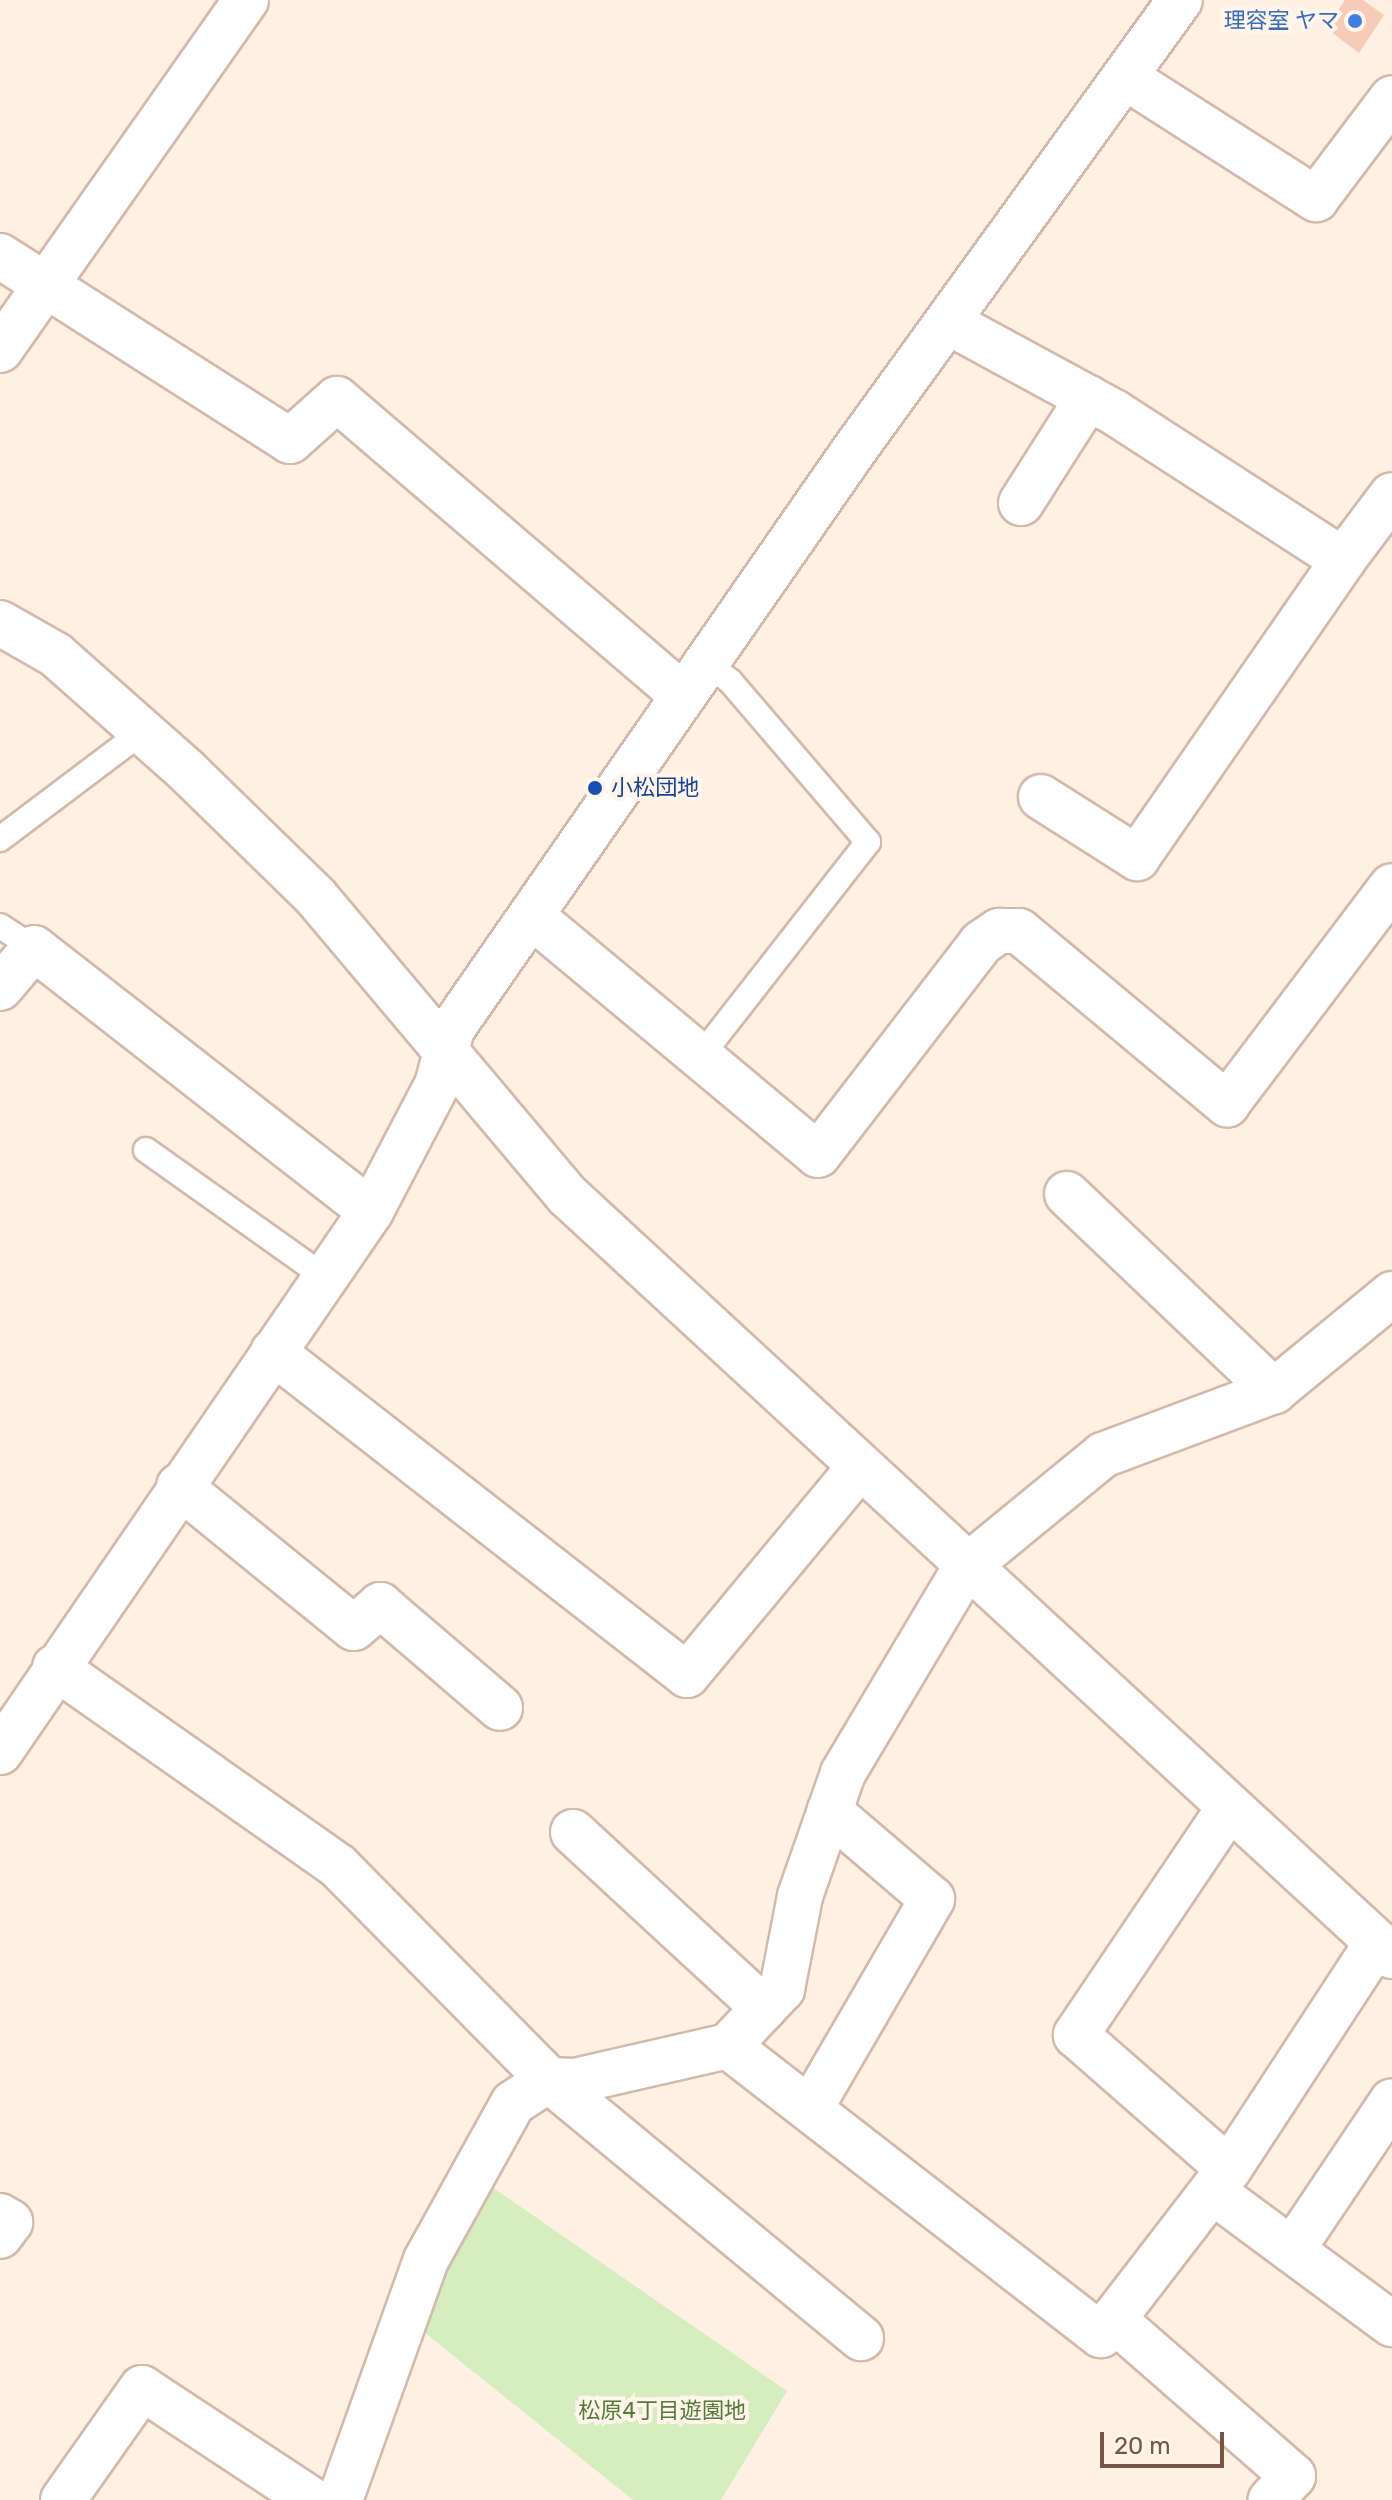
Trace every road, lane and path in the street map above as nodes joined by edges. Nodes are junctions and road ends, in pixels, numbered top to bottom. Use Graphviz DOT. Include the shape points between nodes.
graph roads {
  1 [pos="246,0"];
  2 [pos="1180,0"];
  3 [pos="1125,77"];
  4 [pos="1392,98"];
  5 [pos="0,256"];
  6 [pos="47,284"];
  7 [pos="948,322"];
  8 [pos="0,350"];
  9 [pos="1088,398"];
  10 [pos="1392,495"];
  11 [pos="1021,503"];
  12 [pos="1343,560"];
  13 [pos="0,623"];
  14 [pos="694,679"];
  15 [pos="142,732"];
  16 [pos="1041,797"];
  17 [pos="0,839"];
  18 [pos="1392,886"];
  19 [pos="535,919"];
  20 [pos="17,937"];
  21 [pos="0,988"];
  22 [pos="441,1053"];
  23 [pos="700,1057"];
  24 [pos="146,1150"];
  25 [pos="1067,1194"];
  26 [pos="371,1211"];
  27 [pos="325,1277"];
  28 [pos="1392,1294"];
  29 [pos="273,1352"];
  30 [pos="1274,1391"];
  31 [pos="859,1468"];
  32 [pos="179,1486"];
  33 [pos="965,1568"];
  34 [pos="55,1667"];
  35 [pos="500,1708"];
  36 [pos="0,1752"];
  37 [pos="1229,1808"];
  38 [pos="829,1811"];
  39 [pos="573,1832"];
  40 [pos="1384,1950"];
  41 [pos="764,2008"];
  42 [pos="728,2046"];
  43 [pos="549,2080"];
  44 [pos="1392,2101"];
  45 [pos="810,2109"];
  46 [pos="1220,2180"];
  47 [pos="0,2216"];
  48 [pos="0,2236"];
  49 [pos="1292,2250"];
  50 [pos="1113,2319"];
  51 [pos="1392,2324"];
  52 [pos="861,2338"];
  53 [pos="63,2500"];
  54 [pos="312,2500"];
  55 [pos="340,2500"];
  56 [pos="1271,2500"];
  1 -- 6 [label="street"];
  2 -- 3 [label="street"];
  3 -- 4 [label="street" via="1316,199"];
  3 -- 7 [label="street"];
  5 -- 6 [label="street"];
  6 -- 8 [label="street"];
  6 -- 14 [label="street" via="290,441 337,399"];
  7 -- 9 [label="street"];
  7 -- 14 [label="street"];
  9 -- 11 [label="street"];
  9 -- 12 [label="street"];
  10 -- 12 [label="street"];
  12 -- 16 [label="street" via="1137,858"];
  13 -- 15 [label="street" via="56,655"];
  14 -- 19 [label="street"];
  14 -- 23 [label="lane" via="730,681 868,842"];
  15 -- 17 [label="lane"];
  15 -- 22 [label="street" via="316,897"];
  18 -- 23 [label="street" via="1227,1104 1019,931 999,931 981,943 818,1155"];
  19 -- 22 [label="street"];
  19 -- 23 [label="street"];
  20 -- 21 [label="street"];
  20 -- 26 [label="street"];
  22 -- 26 [label="street" via="437,1085"];
  22 -- 31 [label="street" via="568,1196"];
  24 -- 27 [label="lane"];
  25 -- 30 [label="street"];
  26 -- 27 [label="street"];
  27 -- 29 [label="street"];
  28 -- 30 [label="street"];
  29 -- 31 [label="street" via="687,1675"];
  29 -- 32 [label="street"];
  30 -- 33 [label="street" via="1103,1455"];
  31 -- 33 [label="street"];
  32 -- 34 [label="street"];
  32 -- 35 [label="street" via="354,1628 380,1605"];
  33 -- 37 [label="street"];
  33 -- 38 [label="street" via="843,1773"];
  34 -- 36 [label="street"];
  34 -- 43 [label="street" via="338,1866"];
  37 -- 40 [label="street"];
  37 -- 46 [label="street" via="1076,2035"];
  38 -- 41 [label="street" via="800,1896 782,1989"];
  38 -- 45 [label="street" via="932,1899"];
  39 -- 41 [label="street"];
  40 -- 46 [label="street"];
  41 -- 42 [label="street"];
  42 -- 43 [label="street" via="575,2081"];
  42 -- 45 [label="street"];
  43 -- 52 [label="street"];
  43 -- 55 [label="street" via="513,2103 426,2260"];
  44 -- 49 [label="street"];
  45 -- 50 [label="street" via="1101,2335"];
  46 -- 49 [label="street"];
  46 -- 50 [label="street"];
  47 -- 48 [label="street" via="10,2222"];
  49 -- 51 [label="street"];
  50 -- 56 [label="street" via="1293,2476"];
  53 -- 54 [label="street" via="142,2388"];
}
